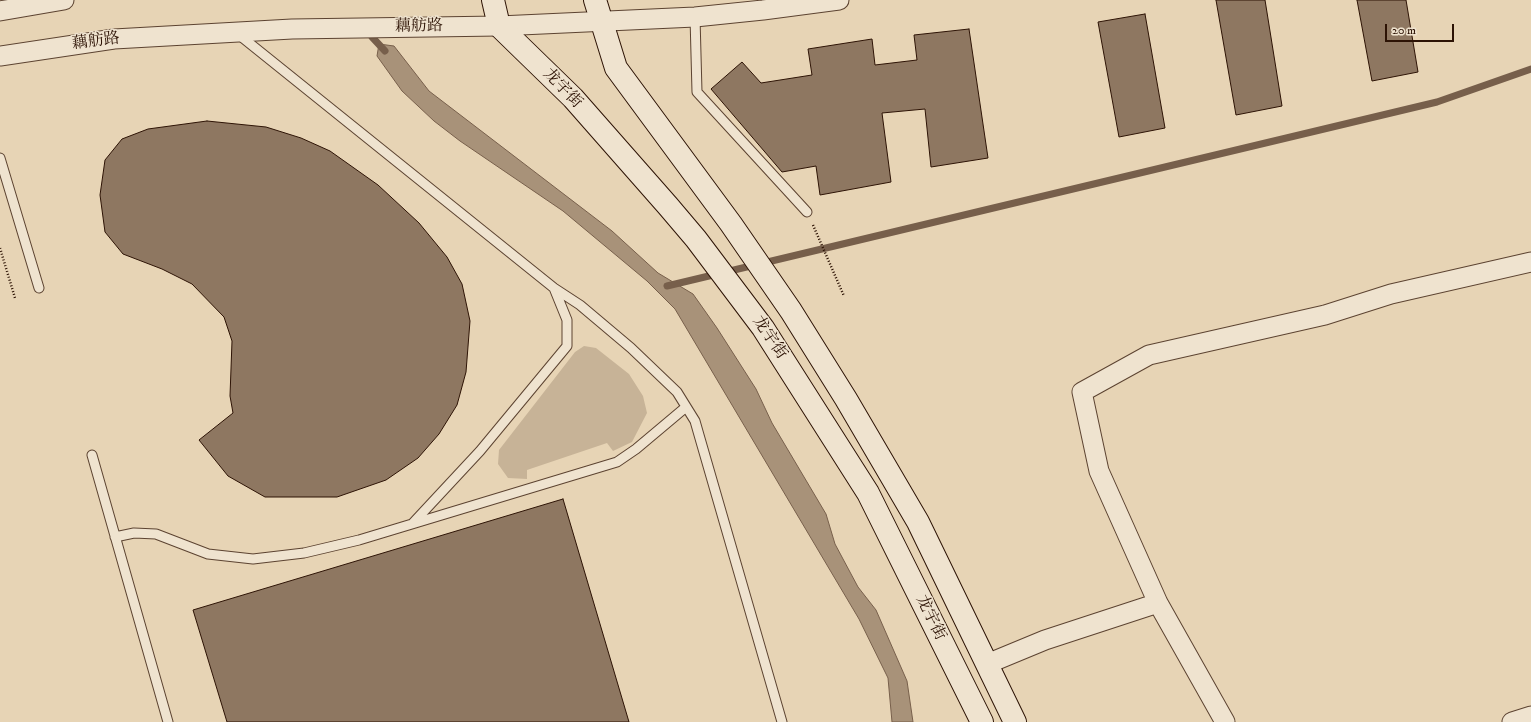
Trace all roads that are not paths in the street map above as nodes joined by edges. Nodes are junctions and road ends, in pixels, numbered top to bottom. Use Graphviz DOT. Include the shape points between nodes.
graph roads {
  1 [pos="64,0"];
  2 [pos="493,0"];
  3 [pos="595,0"];
  4 [pos="839,0"];
  5 [pos="762,5"];
  6 [pos="0,11"];
  7 [pos="695,17"];
  8 [pos="602,22"];
  9 [pos="499,26"];
  10 [pos="236,32"];
  11 [pos="0,56"];
  12 [pos="0,158"];
  13 [pos="808,212"];
  14 [pos="1531,262"];
  15 [pos="39,288"];
  16 [pos="554,288"];
  17 [pos="686,407"];
  18 [pos="92,455"];
  19 [pos="412,524"];
  20 [pos="116,537"];
  21 [pos="1158,603"];
  22 [pos="987,664"];
  23 [pos="1531,716"];
  24 [pos="168,722"];
  25 [pos="782,722"];
  26 [pos="982,722"];
  27 [pos="1015,722"];
  28 [pos="1225,722"];
  29 [pos="1512,722"];
  1 -- 6 [label="street"];
  2 -- 9 [label="street"];
  3 -- 8 [label="street, 龙宇街"];
  4 -- 5 [label="street, 藕舫路"];
  5 -- 7 [label="street, 藕舫路"];
  7 -- 8 [label="street, 藕舫路"];
  7 -- 13 [label="lane" via="697,92"];
  8 -- 9 [label="street, 藕舫路"];
  8 -- 22 [label="street, 龙宇街" via="616,68 731,224 791,311 846,399 918,522"];
  9 -- 10 [label="street, 藕舫路"];
  9 -- 26 [label="street, 龙宇街" via="573,98 696,240 763,328 868,493"];
  10 -- 11 [label="street, 藕舫路" via="114,39"];
  10 -- 16 [label="lane"];
  12 -- 15 [label="lane"];
  14 -- 21 [label="street" via="1391,294 1325,315 1150,354 1082,392 1099,471"];
  16 -- 17 [label="lane" via="580,305 631,348 677,392"];
  16 -- 19 [label="lane" via="567,320 567,346 480,451"];
  17 -- 19 [label="lane" via="618,462"];
  17 -- 25 [label="lane" via="695,421"];
  18 -- 20 [label="lane"];
  19 -- 20 [label="lane" via="304,553 253,559 208,554 156,534 134,533"];
  20 -- 24 [label="lane"];
  21 -- 22 [label="street" via="1045,640"];
  21 -- 28 [label="street"];
  22 -- 27 [label="street, 龙宇街"];
  23 -- 29 [label="street"];
}
